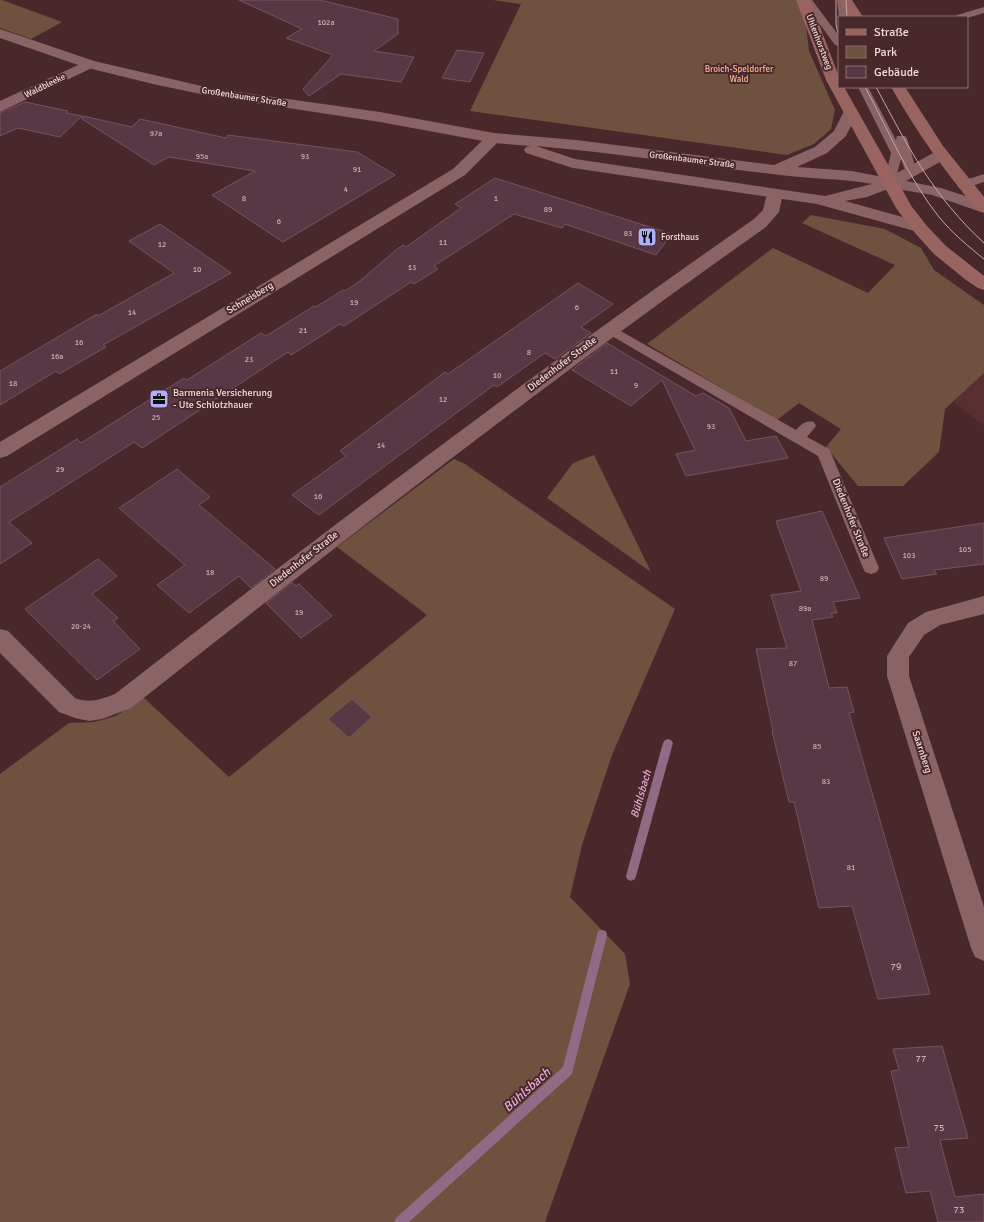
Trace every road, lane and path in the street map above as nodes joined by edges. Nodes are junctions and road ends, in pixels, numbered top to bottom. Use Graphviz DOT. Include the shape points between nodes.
graph roads {
  1 [pos="803,0"];
  2 [pos="807,0"];
  3 [pos="843,0"];
  4 [pos="984,10"];
  5 [pos="844,16"];
  6 [pos="855,16"];
  7 [pos="964,16"];
  8 [pos="0,33"];
  9 [pos="838,42"];
  10 [pos="89,64"];
  11 [pos="864,88"];
  12 [pos="874,88"];
  13 [pos="899,88"];
  14 [pos="0,107"];
  15 [pos="850,112"];
  16 [pos="494,138"];
  17 [pos="941,155"];
  18 [pos="775,170"];
  19 [pos="911,173"];
  20 [pos="984,178"];
  21 [pos="890,183"];
  22 [pos="963,185"];
  23 [pos="775,194"];
  24 [pos="818,199"];
  25 [pos="984,208"];
  26 [pos="918,227"];
  27 [pos="984,284"];
  28 [pos="610,329"];
  29 [pos="809,426"];
  30 [pos="797,438"];
  31 [pos="0,452"];
  32 [pos="871,568"];
  33 [pos="984,606"];
  34 [pos="0,638"];
  35 [pos="984,948"];
  1 -- 15 [label="main road, Uhlenhorstweg" via="833,80"];
  2 -- 9 [label="lane"];
  3 -- 5 [label="lane"];
  3 -- 6 [label="main road"];
  4 -- 7 [label="lane"];
  8 -- 10 [label="street, Großenbaumer Straße"];
  10 -- 14 [label="street, Waldbleeke"];
  10 -- 16 [label="street, Großenbaumer Straße" via="210,92 380,117"];
  11 -- 21 [label="lane" via="897,153"];
  12 -- 19 [label="lane" via="901,138"];
  13 -- 17 [label="main road"];
  15 -- 18 [label="street" via="841,133 821,150"];
  15 -- 21 [label="main road, Uhlenhorstweg"];
  16 -- 18 [label="street, Großenbaumer Straße" via="576,144"];
  16 -- 23 [label="street, Großenbaumer Straße" via="573,163"];
  16 -- 31 [label="street, Schneisberg" via="459,172"];
  17 -- 19 [label="street, Großenbaumer Straße"];
  17 -- 22 [label="main road"];
  18 -- 21 [label="street, Großenbaumer Straße" via="852,176"];
  19 -- 21 [label="street, Großenbaumer Straße"];
  20 -- 22 [label="lane"];
  21 -- 24 [label="street, Großenbaumer Straße" via="846,197"];
  21 -- 25 [label="street, Großenbaumer Straße" via="935,191"];
  21 -- 26 [label="main road"];
  22 -- 25 [label="main road"];
  23 -- 24 [label="street, Großenbaumer Straße"];
  23 -- 28 [label="street, Diedenhofer Straße" via="771,212 760,223"];
  24 -- 26 [label="street, Großenbaumer Straße"];
  26 -- 27 [label="main road" via="944,254"];
  28 -- 30 [label="lane, Diedenhofer Straße"];
  28 -- 34 [label="street, Diedenhofer Straße" via="313,552 123,701 93,711 80,711 67,705"];
  29 -- 30 [label="lane"];
  30 -- 32 [label="lane, Diedenhofer Straße" via="824,454"];
  33 -- 35 [label="street, Saarnberg" via="934,618 916,629 898,656 898,676"];
}
